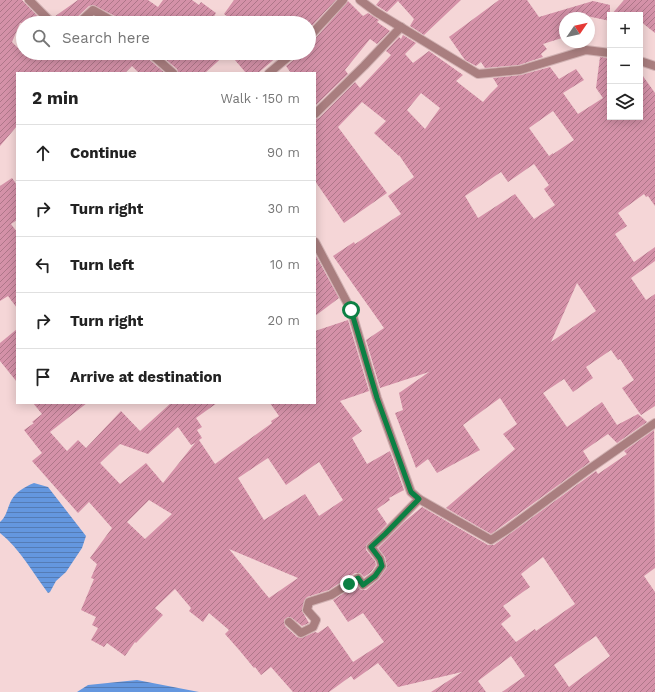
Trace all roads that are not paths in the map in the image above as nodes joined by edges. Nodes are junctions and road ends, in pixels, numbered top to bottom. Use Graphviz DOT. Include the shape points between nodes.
graph roads {
  1 [pos="29,0"];
  2 [pos="343,0"];
  3 [pos="360,0"];
  4 [pos="45,16"];
  5 [pos="87,16"];
  6 [pos="104,16"];
  7 [pos="401,27"];
  8 [pos="316,29"];
  9 [pos="607,53"];
  10 [pos="158,60"];
  11 [pos="285,60"];
  12 [pos="643,62"];
  13 [pos="655,66"];
  14 [pos="171,72"];
  15 [pos="270,72"];
  16 [pos="316,113"];
  17 [pos="316,244"];
  18 [pos="655,424"];
  19 [pos="419,499"];
  20 [pos="289,622"];
  1 -- 4 [label="street"];
  2 -- 8 [label="street"];
  3 -- 7 [label="street"];
  5 -- 6 [label="street" via="93,10"];
  7 -- 9 [label="street" via="478,74 520,70 586,50"];
  7 -- 16 [label="street"];
  10 -- 14 [label="street"];
  11 -- 15 [label="street"];
  12 -- 13 [label="street"];
  17 -- 19 [label="street" via="351,310 377,398 411,492"];
  18 -- 19 [label="street" via="491,540"];
  19 -- 20 [label="street" via="371,547 382,566 375,576 363,585 358,578 332,595 309,602 307,610 316,620 313,627 301,633"];
}
